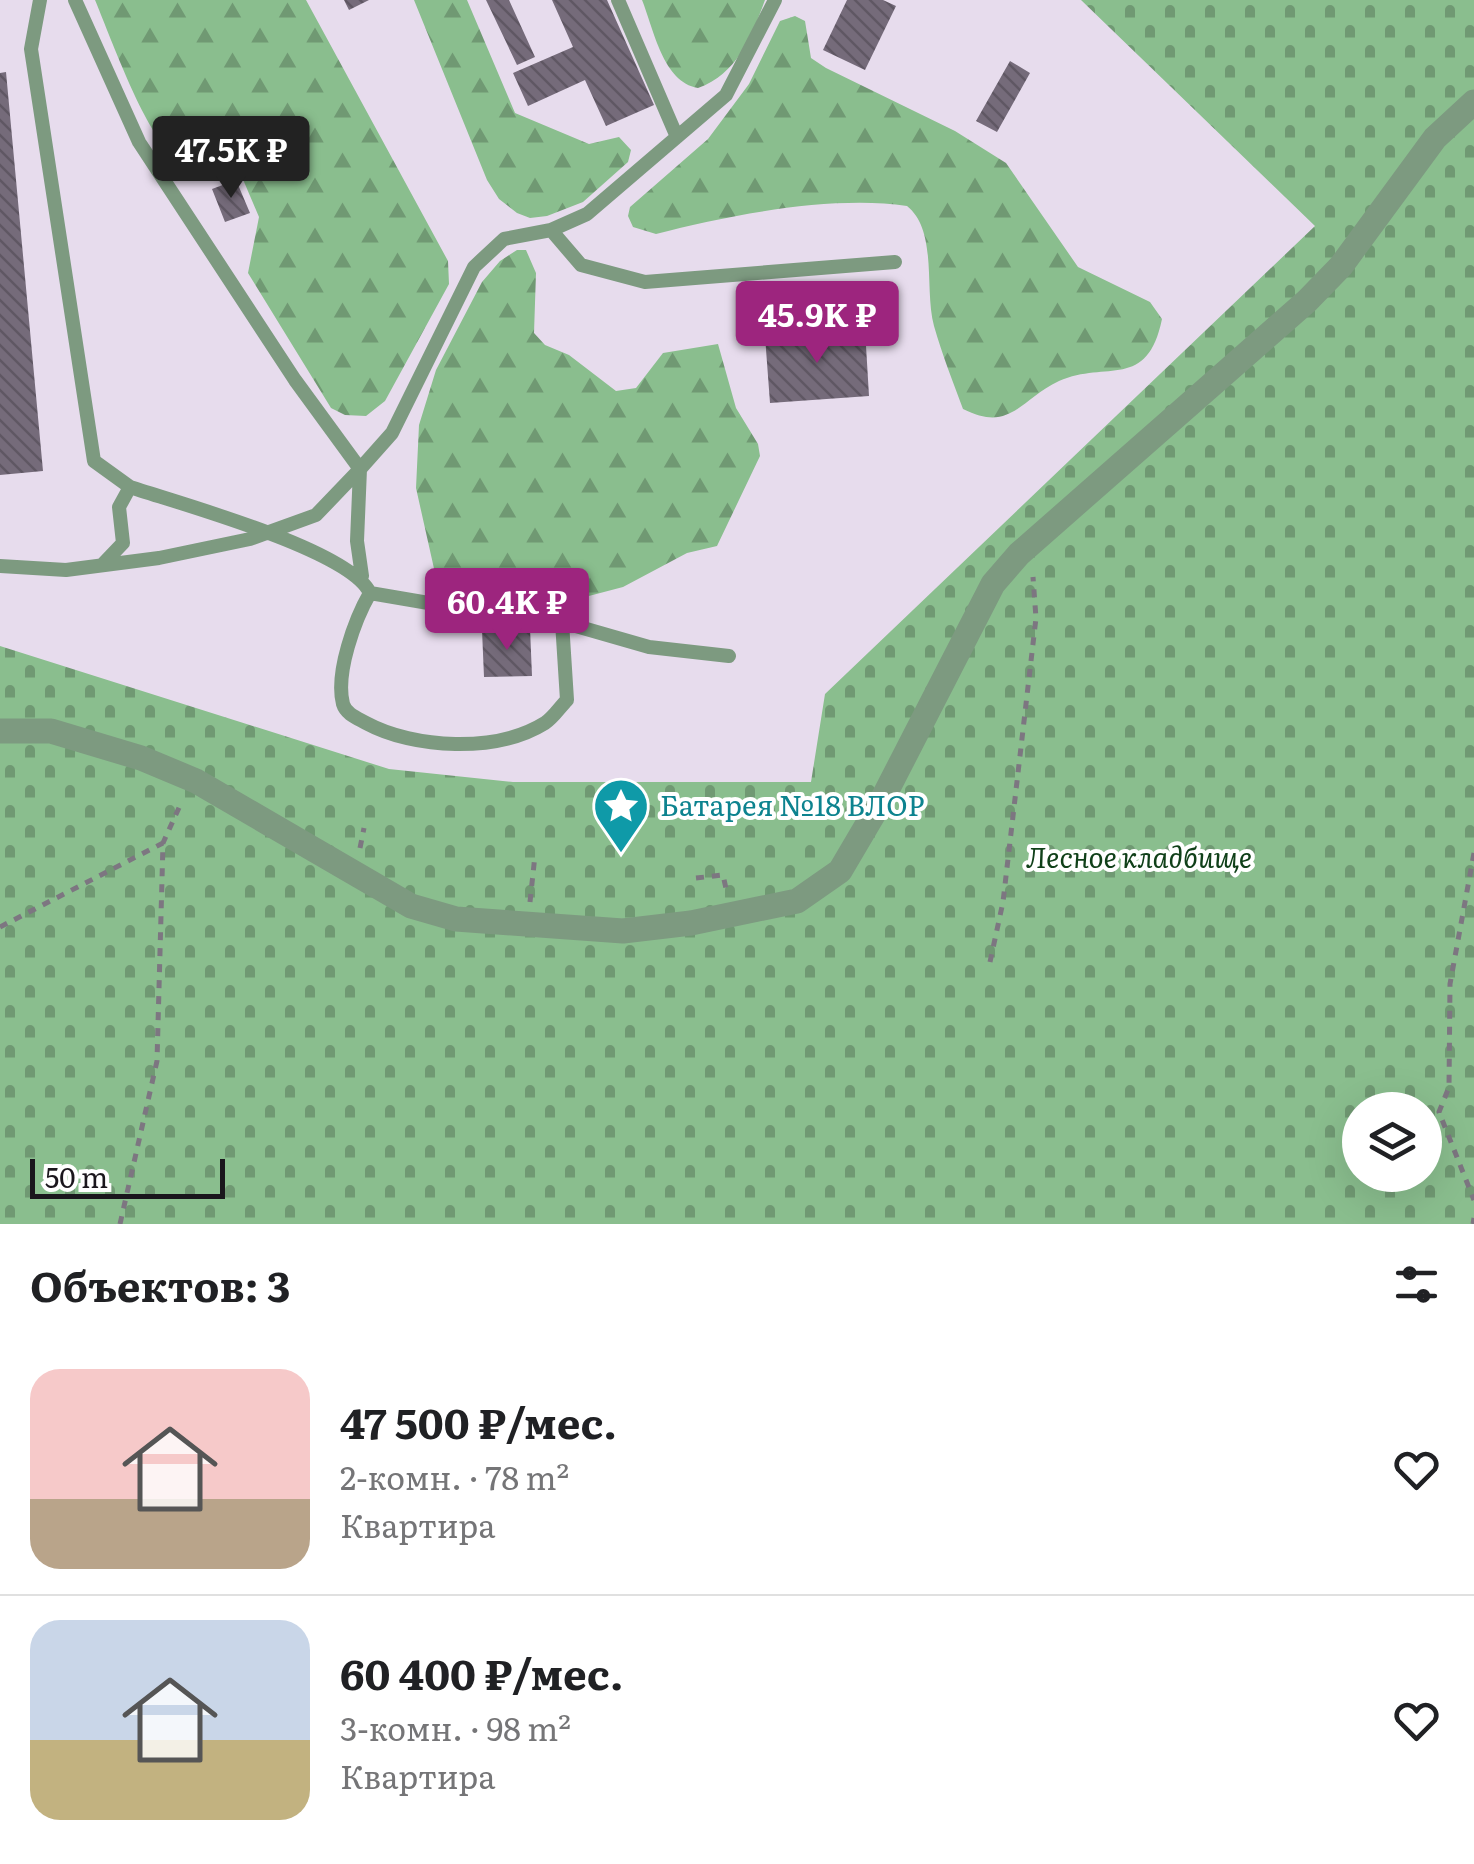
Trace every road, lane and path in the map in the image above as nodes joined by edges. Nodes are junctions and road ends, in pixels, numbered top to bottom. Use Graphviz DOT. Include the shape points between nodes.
graph roads {
  1 [pos="40,0"];
  2 [pos="75,0"];
  3 [pos="618,0"];
  4 [pos="774,0"];
  5 [pos="1474,102"];
  6 [pos="677,138"];
  7 [pos="552,230"];
  8 [pos="895,262"];
  9 [pos="360,469"];
  10 [pos="130,487"];
  11 [pos="268,532"];
  12 [pos="1030,544"];
  13 [pos="0,566"];
  14 [pos="102,566"];
  15 [pos="362,576"];
  16 [pos="370,593"];
  17 [pos="562,622"];
  18 [pos="729,656"];
  19 [pos="0,731"];
  20 [pos="196,781"];
  21 [pos="163,844"];
  22 [pos="1474,854"];
  23 [pos="534,855"];
  24 [pos="696,878"];
  25 [pos="733,916"];
  26 [pos="530,925"];
  27 [pos="0,926"];
  28 [pos="990,962"];
  29 [pos="1474,1200"];
  30 [pos="120,1224"];
  1 -- 10 [label="lane" via="32,49 94,461"];
  2 -- 9 [label="lane" via="139,142"];
  3 -- 6 [label="lane"];
  4 -- 6 [label="lane" via="726,94"];
  5 -- 12 [label="street" via="1435,138 1318,289"];
  6 -- 7 [label="lane" via="587,214"];
  7 -- 8 [label="lane" via="581,265 645,282"];
  7 -- 9 [label="lane" via="504,239 474,267 392,434"];
  9 -- 11 [label="lane" via="316,515"];
  9 -- 15 [label="lane"];
  10 -- 11 [label="lane"];
  10 -- 14 [label="lane" via="119,507 123,543"];
  11 -- 14 [label="lane"];
  11 -- 15 [label="lane"];
  12 -- 25 [label="street" via="993,584 840,871 797,901"];
  12 -- 28 [label="path" via="1036,618"];
  13 -- 14 [label="lane"];
  15 -- 16 [label="lane"];
  16 -- 17 [label="lane" via="446,606 544,611"];
  16 -- 17 [label="lane" via="349,630 342,702 349,714 377,729 419,742 457,746 546,722 566,700"];
  17 -- 18 [label="lane" via="650,646"];
  19 -- 20 [label="street" via="51,731"];
  20 -- 21 [label="path" via="175,810"];
  20 -- 26 [label="street" via="411,906 456,919"];
  21 -- 27 [label="path"];
  21 -- 30 [label="path" via="157,1061"];
  22 -- 29 [label="path" via="1450,984 1450,1087 1440,1112"];
  23 -- 26 [label="path"];
  24 -- 25 [label="path" via="722,875"];
  25 -- 26 [label="street" via="623,930"];
}
